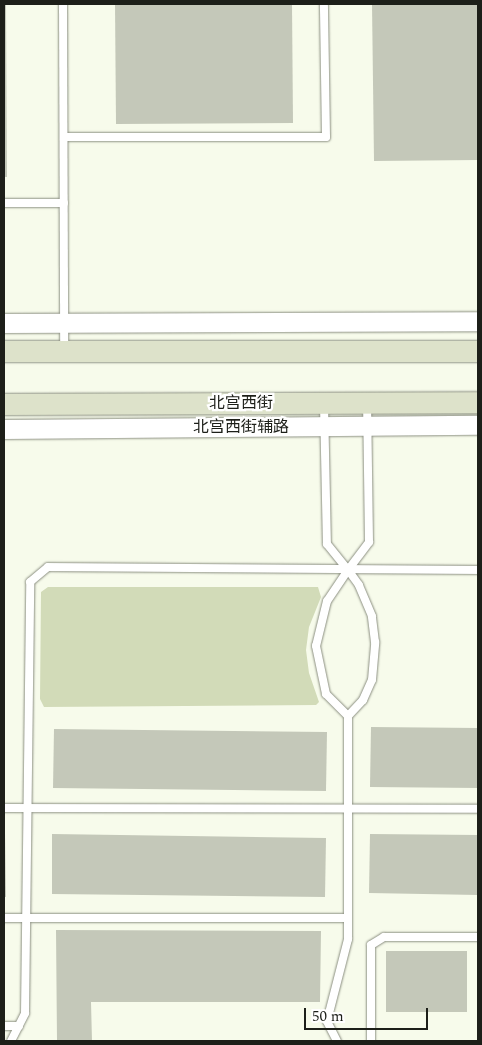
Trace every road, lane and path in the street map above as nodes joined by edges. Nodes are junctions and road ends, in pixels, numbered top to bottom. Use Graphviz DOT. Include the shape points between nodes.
graph roads {
  1 [pos="63,4"];
  2 [pos="324,4"];
  3 [pos="64,137"];
  4 [pos="4,203"];
  5 [pos="64,203"];
  6 [pos="478,321"];
  7 [pos="4,323"];
  8 [pos="64,323"];
  9 [pos="4,351"];
  10 [pos="64,351"];
  11 [pos="478,351"];
  12 [pos="367,402"];
  13 [pos="478,402"];
  14 [pos="324,403"];
  15 [pos="4,404"];
  16 [pos="478,425"];
  17 [pos="325,426"];
  18 [pos="368,426"];
  19 [pos="4,429"];
  20 [pos="348,570"];
  21 [pos="478,570"];
  22 [pos="348,716"];
  23 [pos="4,808"];
  24 [pos="28,808"];
  25 [pos="348,808"];
  26 [pos="478,809"];
  27 [pos="4,918"];
  28 [pos="26,918"];
  29 [pos="348,918"];
  30 [pos="478,937"];
  31 [pos="4,1026"];
  32 [pos="19,1026"];
  33 [pos="11,1041"];
  34 [pos="337,1041"];
  35 [pos="371,1041"];
  1 -- 3 [label="lane"];
  2 -- 3 [label="lane" via="326,138"];
  3 -- 5 [label="lane"];
  4 -- 5 [label="lane"];
  5 -- 8 [label="lane"];
  6 -- 8 [label="street"];
  7 -- 8 [label="street"];
  8 -- 10 [label="lane"];
  9 -- 10 [label="main road"];
  10 -- 11 [label="main road"];
  12 -- 13 [label="main road, 北宫西街"];
  12 -- 14 [label="main road, 北宫西街"];
  12 -- 18 [label="lane"];
  14 -- 15 [label="main road, 北宫西街"];
  14 -- 17 [label="lane"];
  16 -- 18 [label="street, 北宫西街辅路"];
  17 -- 18 [label="street, 北宫西街辅路"];
  17 -- 19 [label="street, 北宫西街辅路"];
  17 -- 20 [label="lane" via="328,544"];
  18 -- 20 [label="lane" via="369,542"];
  20 -- 21 [label="lane"];
  20 -- 22 [label="lane" via="359,585 372,616 375,642 372,680 363,700"];
  20 -- 22 [label="lane" via="327,601 316,646 326,694"];
  20 -- 24 [label="lane" via="48,567 30,582"];
  22 -- 25 [label="lane"];
  23 -- 24 [label="lane"];
  24 -- 25 [label="lane"];
  24 -- 28 [label="lane"];
  25 -- 26 [label="lane"];
  25 -- 29 [label="lane"];
  27 -- 28 [label="lane"];
  28 -- 29 [label="lane"];
  28 -- 32 [label="lane" via="25,1013"];
  29 -- 34 [label="lane" via="348,939 327,1021"];
  30 -- 35 [label="lane" via="384,937 371,945"];
  31 -- 32 [label="lane"];
  32 -- 33 [label="lane"];
}
